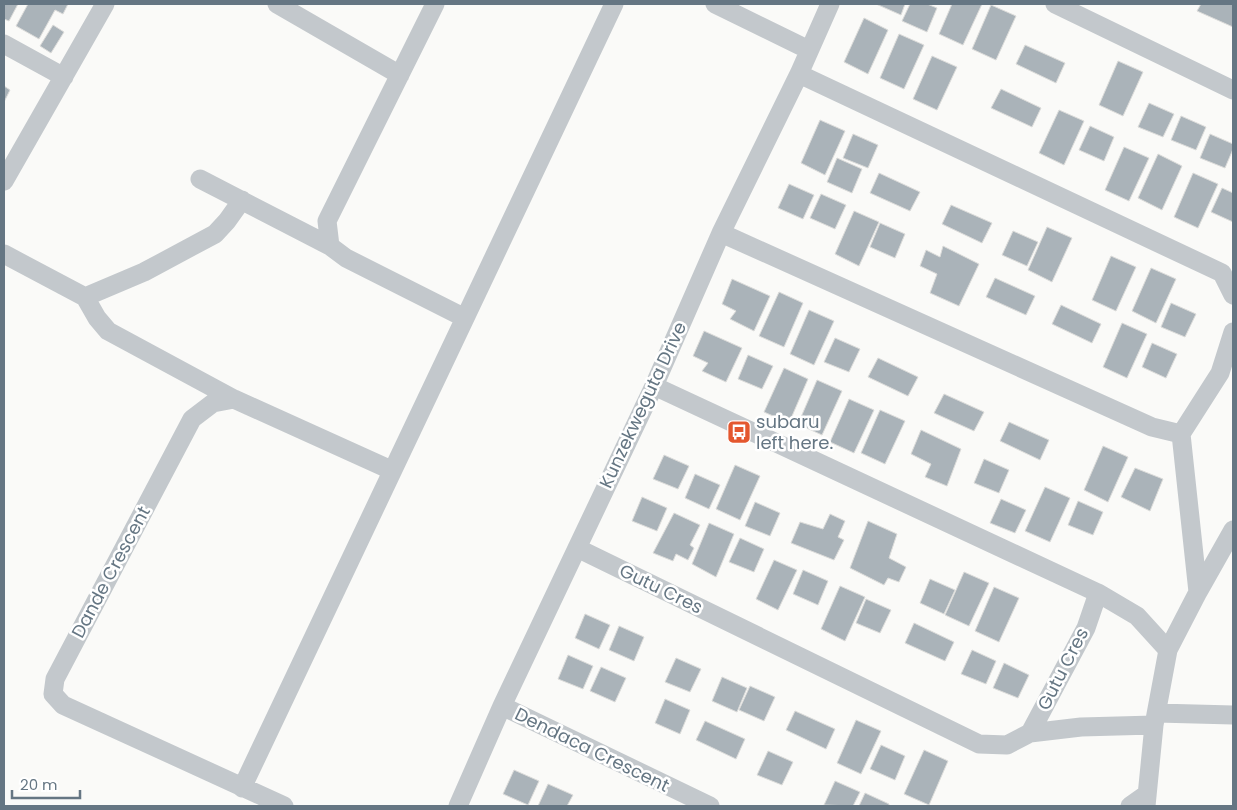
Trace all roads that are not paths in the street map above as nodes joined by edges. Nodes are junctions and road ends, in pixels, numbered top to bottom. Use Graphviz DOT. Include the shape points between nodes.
graph roads {
  1 [pos="105,4"];
  2 [pos="277,4"];
  3 [pos="435,4"];
  4 [pos="614,4"];
  5 [pos="715,4"];
  6 [pos="830,4"];
  7 [pos="1055,4"];
  8 [pos="4,44"];
  9 [pos="809,50"];
  10 [pos="798,74"];
  11 [pos="400,75"];
  12 [pos="64,77"];
  13 [pos="1233,90"];
  14 [pos="200,179"];
  15 [pos="4,180"];
  16 [pos="242,200"];
  17 [pos="721,233"];
  18 [pos="330,246"];
  19 [pos="4,254"];
  20 [pos="1228,274"];
  21 [pos="1233,295"];
  22 [pos="85,297"];
  23 [pos="466,318"];
  24 [pos="1233,332"];
  25 [pos="654,386"];
  26 [pos="234,398"];
  27 [pos="1181,434"];
  28 [pos="391,470"];
  29 [pos="1233,530"];
  30 [pos="577,548"];
  31 [pos="1198,592"];
  32 [pos="1098,593"];
  33 [pos="1168,650"];
  34 [pos="502,706"];
  35 [pos="1233,715"];
  36 [pos="1155,719"];
  37 [pos="1030,733"];
  38 [pos="242,788"];
  39 [pos="1146,800"];
  40 [pos="284,806"];
  41 [pos="458,806"];
  42 [pos="710,806"];
  43 [pos="1130,806"];
  1 -- 12 [label="street"];
  2 -- 11 [label="street"];
  3 -- 11 [label="street"];
  4 -- 23 [label="street"];
  5 -- 9 [label="street"];
  6 -- 9 [label="street, Kunzekweguta Drive"];
  7 -- 13 [label="street"];
  8 -- 12 [label="street"];
  9 -- 10 [label="street, Kunzekweguta Drive"];
  10 -- 17 [label="street, Kunzekweguta Drive"];
  10 -- 20 [label="street"];
  11 -- 18 [label="street" via="327,221"];
  12 -- 15 [label="street"];
  14 -- 16 [label="street"];
  16 -- 18 [label="street"];
  16 -- 22 [label="street" via="215,234 144,272"];
  17 -- 25 [label="street, Kunzekweguta Drive"];
  17 -- 27 [label="street" via="1152,427"];
  18 -- 23 [label="street" via="346,258"];
  19 -- 22 [label="street"];
  20 -- 21 [label="street"];
  22 -- 26 [label="street" via="108,331"];
  23 -- 28 [label="street"];
  24 -- 27 [label="street" via="1220,374"];
  25 -- 30 [label="street, Kunzekweguta Drive"];
  25 -- 32 [label="street"];
  26 -- 28 [label="street"];
  26 -- 38 [label="street, Dande Crescent" via="214,403 192,419 55,679 53,694 63,705"];
  27 -- 31 [label="street"];
  28 -- 38 [label="street"];
  29 -- 31 [label="street"];
  30 -- 34 [label="street, Kunzekweguta Drive"];
  30 -- 37 [label="street, Gutu Cres" via="978,744 1007,745"];
  31 -- 33 [label="street"];
  32 -- 33 [label="street" via="1137,616"];
  32 -- 37 [label="street, Gutu Cres" via="1086,628"];
  33 -- 36 [label="street"];
  34 -- 41 [label="street, Kunzekweguta Drive"];
  34 -- 42 [label="street, Dendaca Crescent"];
  35 -- 36 [label="street"];
  36 -- 37 [label="street"];
  36 -- 39 [label="street"];
  38 -- 40 [label="street, Dande Crescent"];
  39 -- 43 [label="street"];
}
